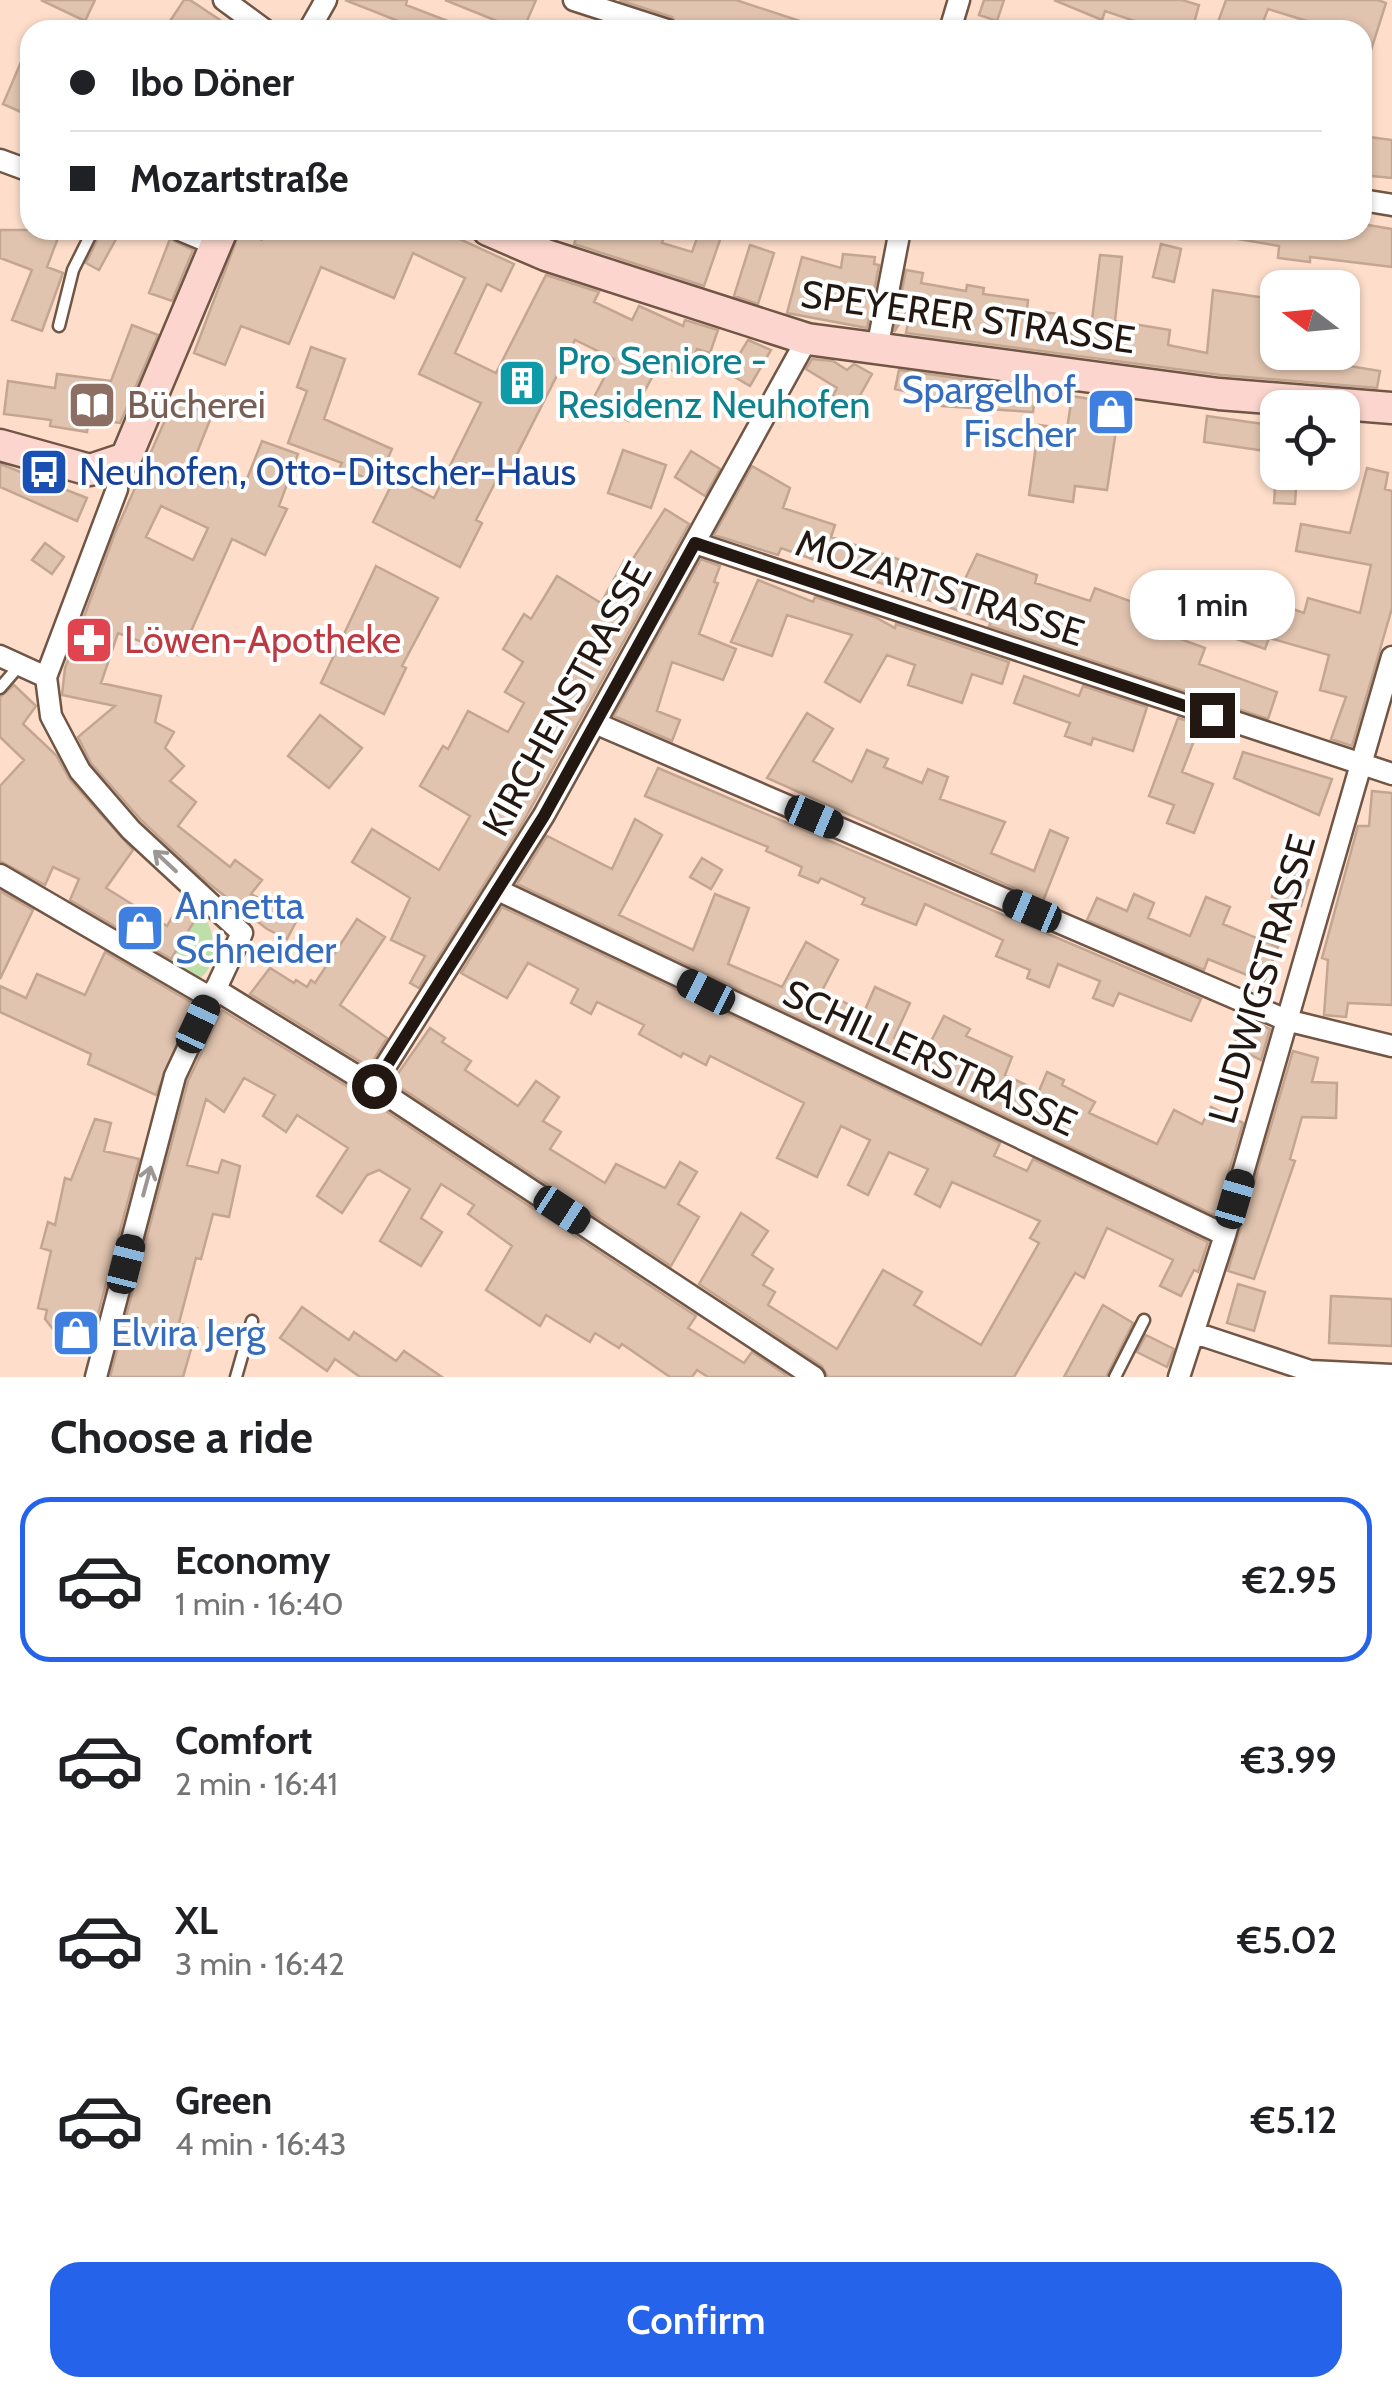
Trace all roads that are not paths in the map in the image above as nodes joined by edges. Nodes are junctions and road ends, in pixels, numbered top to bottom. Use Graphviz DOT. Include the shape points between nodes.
graph roads {
  1 [pos="224,0"];
  2 [pos="574,0"];
  3 [pos="251,20"];
  4 [pos="636,20"];
  5 [pos="88,240"];
  6 [pos="218,240"];
  7 [pos="513,240"];
  8 [pos="898,240"];
  9 [pos="59,326"];
  10 [pos="808,339"];
  11 [pos="877,349"];
  12 [pos="1392,408"];
  13 [pos="0,444"];
  14 [pos="116,464"];
  15 [pos="695,543"];
  16 [pos="0,656"];
  17 [pos="1392,657"];
  18 [pos="20,666"];
  19 [pos="46,678"];
  20 [pos="0,688"];
  21 [pos="596,724"];
  22 [pos="1360,764"];
  23 [pos="1392,774"];
  24 [pos="0,875"];
  25 [pos="498,890"];
  26 [pos="213,994"];
  27 [pos="1286,1020"];
  28 [pos="1392,1046"];
  29 [pos="374,1086"];
  30 [pos="1225,1235"];
  31 [pos="1144,1320"];
  32 [pos="252,1321"];
  33 [pos="1195,1333"];
  34 [pos="1392,1375"];
  35 [pos="96,1377"];
  36 [pos="236,1377"];
  37 [pos="814,1377"];
  38 [pos="1114,1377"];
  39 [pos="1178,1377"];
  1 -- 3 [label="street"];
  2 -- 4 [label="street"];
  5 -- 9 [label="lane"];
  6 -- 14 [label="main road" via="133,452"];
  7 -- 10 [label="main road, SPEYERER STRASSE"];
  8 -- 11 [label="street"];
  10 -- 11 [label="main road, SPEYERER STRASSE"];
  10 -- 15 [label="street, KIRCHENSTRASSE"];
  11 -- 12 [label="main road, SPEYERER STRASSE" via="1219,394"];
  13 -- 14 [label="main road" via="64,466"];
  14 -- 19 [label="street" via="116,489"];
  15 -- 21 [label="street, KIRCHENSTRASSE"];
  15 -- 22 [label="street, MOZARTSTRASSE"];
  16 -- 18 [label="street"];
  17 -- 22 [label="street, LUDWIGSTRASSE"];
  18 -- 19 [label="street"];
  18 -- 20 [label="lane"];
  26 -- 19 [label="street, one-way" via="242,933 80,771 52,716"];
  21 -- 25 [label="street, KIRCHENSTRASSE"];
  21 -- 27 [label="street"];
  22 -- 23 [label="street, MOZARTSTRASSE"];
  22 -- 27 [label="street, LUDWIGSTRASSE"];
  24 -- 26 [label="street"];
  25 -- 29 [label="street, KIRCHENSTRASSE"];
  25 -- 30 [label="street, SCHILLERSTRASSE"];
  26 -- 29 [label="street"];
  35 -- 26 [label="street, one-way" via="174,1076"];
  27 -- 28 [label="street"];
  27 -- 30 [label="street, LUDWIGSTRASSE"];
  29 -- 37 [label="street"];
  30 -- 33 [label="street, LUDWIGSTRASSE"];
  31 -- 38 [label="lane"];
  32 -- 36 [label="lane"];
  33 -- 34 [label="street" via="1310,1371"];
  33 -- 39 [label="street, LUDWIGSTRASSE"];
}
